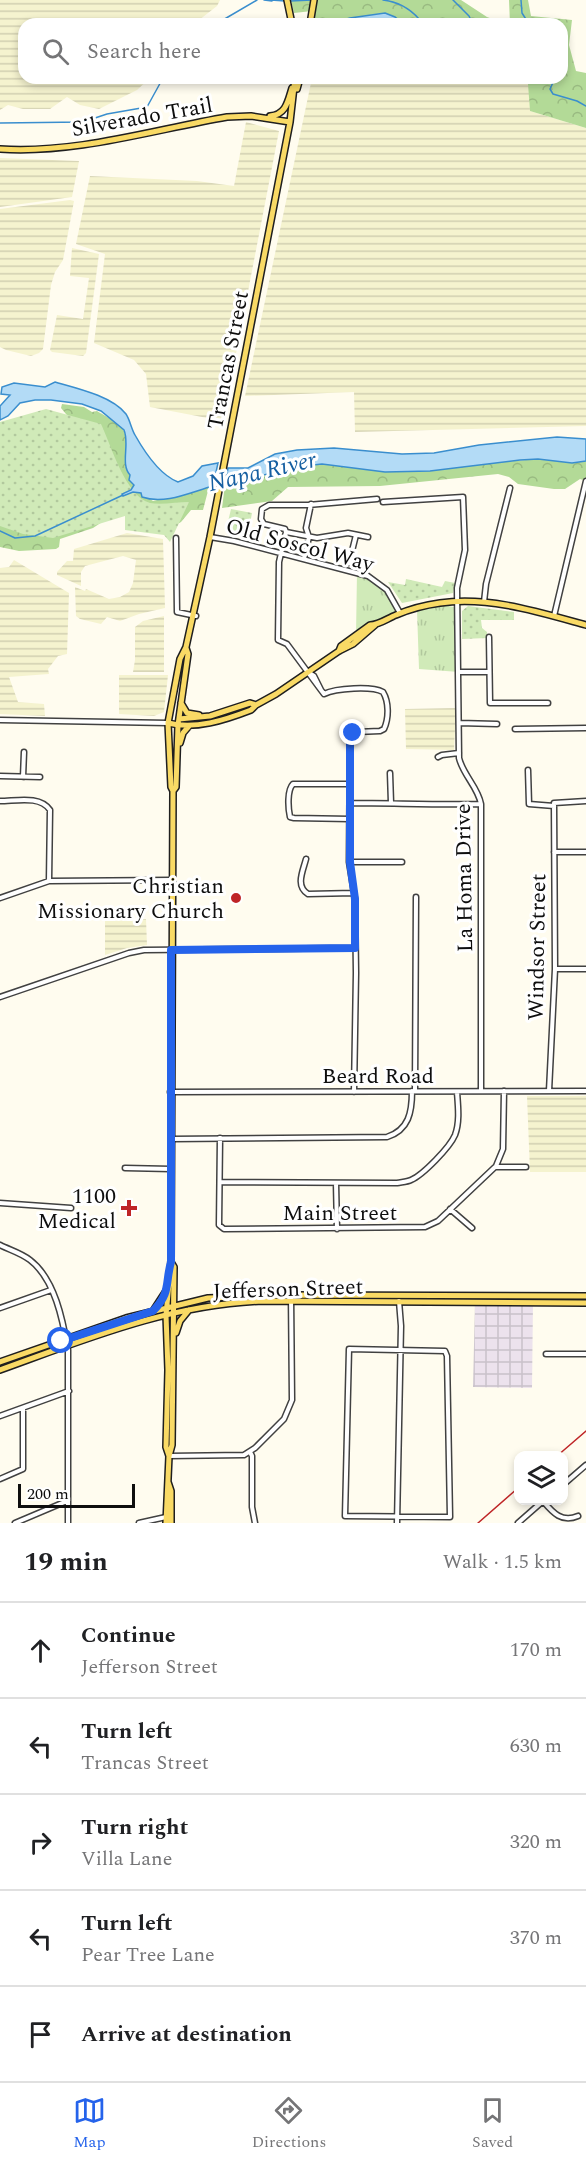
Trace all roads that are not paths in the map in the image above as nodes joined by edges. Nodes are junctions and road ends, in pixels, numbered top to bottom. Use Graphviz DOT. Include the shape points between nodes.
graph roads {
  1 [pos="287,0"];
  2 [pos="314,0"];
  3 [pos="291,18"];
  4 [pos="311,18"];
  5 [pos="294,84"];
  6 [pos="295,84"];
  7 [pos="251,116"];
  8 [pos="290,122"];
  9 [pos="0,149"];
  10 [pos="586,481"];
  11 [pos="510,488"];
  12 [pos="377,499"];
  13 [pos="382,502"];
  14 [pos="311,504"];
  15 [pos="286,532"];
  16 [pos="356,535"];
  17 [pos="210,537"];
  18 [pos="309,537"];
  19 [pos="368,537"];
  20 [pos="176,538"];
  21 [pos="281,553"];
  22 [pos="304,559"];
  23 [pos="349,563"];
  24 [pos="458,600"];
  25 [pos="484,602"];
  26 [pos="400,613"];
  27 [pos="195,616"];
  28 [pos="554,617"];
  29 [pos="586,625"];
  30 [pos="489,637"];
  31 [pos="186,647"];
  32 [pos="308,672"];
  33 [pos="459,672"];
  34 [pos="489,672"];
  35 [pos="182,695"];
  36 [pos="548,703"];
  37 [pos="255,705"];
  38 [pos="245,706"];
  39 [pos="207,716"];
  40 [pos="224,719"];
  41 [pos="0,720"];
  42 [pos="179,722"];
  43 [pos="168,723"];
  44 [pos="459,723"];
  45 [pos="497,724"];
  46 [pos="190,725"];
  47 [pos="586,728"];
  48 [pos="514,729"];
  49 [pos="24,752"];
  50 [pos="459,753"];
  51 [pos="438,757"];
  52 [pos="176,763"];
  53 [pos="528,770"];
  54 [pos="390,773"];
  55 [pos="0,776"];
  56 [pos="23,777"];
  57 [pos="40,777"];
  58 [pos="350,784"];
  59 [pos="173,791"];
  60 [pos="0,801"];
  61 [pos="586,801"];
  62 [pos="350,803"];
  63 [pos="391,803"];
  64 [pos="481,804"];
  65 [pos="554,804"];
  66 [pos="350,819"];
  67 [pos="554,852"];
  68 [pos="586,852"];
  69 [pos="306,859"];
  70 [pos="350,862"];
  71 [pos="402,862"];
  72 [pos="172,880"];
  73 [pos="49,881"];
  74 [pos="354,893"];
  75 [pos="416,897"];
  76 [pos="0,898"];
  77 [pos="355,948"];
  78 [pos="171,950"];
  79 [pos="555,969"];
  80 [pos="586,969"];
  81 [pos="0,997"];
  82 [pos="413,1091"];
  83 [pos="481,1091"];
  84 [pos="504,1091"];
  85 [pos="549,1091"];
  86 [pos="586,1091"];
  87 [pos="170,1092"];
  88 [pos="354,1092"];
  89 [pos="457,1092"];
  90 [pos="171,1138"];
  91 [pos="220,1138"];
  92 [pos="495,1167"];
  93 [pos="526,1167"];
  94 [pos="125,1168"];
  95 [pos="171,1169"];
  96 [pos="221,1182"];
  97 [pos="336,1183"];
  98 [pos="0,1203"];
  99 [pos="72,1208"];
  100 [pos="450,1209"];
  101 [pos="337,1228"];
  102 [pos="472,1228"];
  103 [pos="0,1245"];
  104 [pos="171,1262"];
  105 [pos="168,1287"];
  106 [pos="51,1290"];
  107 [pos="175,1293"];
  108 [pos="586,1296"];
  109 [pos="291,1298"];
  110 [pos="399,1299"];
  111 [pos="190,1302"];
  112 [pos="586,1303"];
  113 [pos="175,1305"];
  114 [pos="166,1307"];
  115 [pos="0,1308"];
  116 [pos="190,1310"];
  117 [pos="153,1311"];
  118 [pos="175,1313"];
  119 [pos="166,1315"];
  120 [pos="150,1318"];
  121 [pos="167,1334"];
  122 [pos="174,1340"];
  123 [pos="67,1341"];
  124 [pos="400,1350"];
  125 [pos="546,1354"];
  126 [pos="586,1354"];
  127 [pos="0,1362"];
  128 [pos="0,1370"];
  129 [pos="69,1392"];
  130 [pos="170,1392"];
  131 [pos="23,1409"];
  132 [pos="0,1416"];
  133 [pos="250,1452"];
  134 [pos="169,1456"];
  135 [pos="586,1465"];
  136 [pos="0,1479"];
  137 [pos="568,1481"];
  138 [pos="67,1501"];
  139 [pos="538,1505"];
  140 [pos="546,1505"];
  141 [pos="397,1516"];
  142 [pos="578,1516"];
  143 [pos="168,1521"];
  144 [pos="15,1523"];
  145 [pos="68,1523"];
  146 [pos="139,1523"];
  147 [pos="255,1523"];
  148 [pos="397,1523"];
  149 [pos="518,1523"];
  1 -- 3 [label="main road"];
  2 -- 4 [label="main road"];
  5 -- 7 [label="main road" via="281,113"];
  6 -- 8 [label="main road, Trancas Street"];
  7 -- 8 [label="main road, Silverado Trail"];
  7 -- 9 [label="main road, Silverado Trail" via="226,117 72,145"];
  8 -- 17 [label="main road, Trancas Street"];
  10 -- 28 [label="street"];
  11 -- 25 [label="street"];
  12 -- 14 [label="street"];
  13 -- 24 [label="street, La Homa Drive" via="463,497 465,550"];
  14 -- 15 [label="street" via="264,506 264,524"];
  14 -- 18 [label="street" via="306,528"];
  15 -- 18 [label="street"];
  15 -- 21 [label="street"];
  16 -- 18 [label="street"];
  16 -- 19 [label="street"];
  16 -- 23 [label="street"];
  17 -- 21 [label="street, Old Soscol Way"];
  17 -- 27 [label="main road, Trancas Street"];
  18 -- 22 [label="street"];
  20 -- 27 [label="street" via="177,612"];
  21 -- 22 [label="street, Old Soscol Way"];
  21 -- 32 [label="street" via="278,640 286,644"];
  22 -- 26 [label="street, Old Soscol Way" via="373,578 391,594"];
  24 -- 25 [label="main road"];
  24 -- 26 [label="main road"];
  24 -- 33 [label="street, La Homa Drive"];
  25 -- 28 [label="main road"];
  26 -- 32 [label="main road" via="370,625"];
  27 -- 31 [label="main road, Trancas Street"];
  28 -- 29 [label="main road"];
  30 -- 34 [label="street"];
  31 -- 35 [label="main road, Trancas Street"];
  31 -- 43 [label="main road, Trancas Street" via="180,659"];
  32 -- 37 [label="main road"];
  32 -- 58 [label="street" via="324,694 376,689 387,699 384,729 351,735"];
  33 -- 34 [label="street"];
  33 -- 44 [label="street, La Homa Drive"];
  34 -- 36 [label="street" via="490,703"];
  35 -- 39 [label="main road" via="185,711"];
  35 -- 42 [label="main road, Trancas Street"];
  37 -- 38 [label="main road"];
  37 -- 40 [label="main road"];
  38 -- 39 [label="main road"];
  38 -- 40 [label="main road"];
  39 -- 42 [label="main road"];
  40 -- 46 [label="main road"];
  41 -- 43 [label="street"];
  42 -- 43 [label="main road"];
  42 -- 46 [label="main road"];
  42 -- 52 [label="main road, Trancas Street"];
  43 -- 59 [label="main road, Trancas Street"];
  44 -- 45 [label="street"];
  44 -- 50 [label="street, La Homa Drive"];
  46 -- 52 [label="main road" via="182,734"];
  47 -- 48 [label="street"];
  49 -- 56 [label="street"];
  50 -- 51 [label="street"];
  50 -- 64 [label="street, La Homa Drive" via="461,767 477,790"];
  52 -- 59 [label="main road, Trancas Street"];
  53 -- 65 [label="street" via="529,804"];
  54 -- 63 [label="street"];
  55 -- 56 [label="street"];
  56 -- 57 [label="street"];
  58 -- 62 [label="street"];
  58 -- 66 [label="street" via="293,784 289,789 290,817"];
  59 -- 72 [label="main road, Trancas Street"];
  60 -- 73 [label="street" via="33,800 46,804 50,810"];
  61 -- 65 [label="street"];
  62 -- 63 [label="street"];
  62 -- 66 [label="street"];
  63 -- 64 [label="street"];
  64 -- 83 [label="street, La Homa Drive"];
  65 -- 67 [label="street, Windsor Street"];
  66 -- 70 [label="street"];
  67 -- 68 [label="street"];
  67 -- 79 [label="street, Windsor Street"];
  69 -- 74 [label="street" via="301,878 304,892"];
  70 -- 71 [label="street"];
  70 -- 74 [label="street"];
  72 -- 73 [label="street"];
  72 -- 78 [label="main road, Trancas Street"];
  73 -- 76 [label="street"];
  74 -- 77 [label="street"];
  75 -- 82 [label="street"];
  77 -- 78 [label="street"];
  77 -- 88 [label="street"];
  78 -- 81 [label="street" via="129,953"];
  78 -- 87 [label="main road, Trancas Street"];
  79 -- 80 [label="street"];
  79 -- 85 [label="street, Windsor Street"];
  82 -- 88 [label="street, Beard Road"];
  82 -- 89 [label="street, Beard Road"];
  82 -- 91 [label="street" via="408,1121 387,1137"];
  83 -- 84 [label="street, Beard Road"];
  83 -- 89 [label="street, Beard Road"];
  84 -- 85 [label="street, Beard Road"];
  84 -- 92 [label="street" via="503,1149"];
  85 -- 86 [label="street, Beard Road"];
  87 -- 88 [label="street, Beard Road"];
  87 -- 90 [label="main road, Trancas Street"];
  89 -- 97 [label="street" via="455,1135 416,1178 397,1183"];
  90 -- 91 [label="street"];
  90 -- 95 [label="main road, Trancas Street"];
  91 -- 96 [label="street, Main Street"];
  92 -- 93 [label="street"];
  92 -- 100 [label="street, Main Street"];
  94 -- 95 [label="street"];
  95 -- 104 [label="main road, Trancas Street"];
  96 -- 97 [label="street"];
  96 -- 101 [label="street, Main Street" via="219,1225 224,1229"];
  97 -- 101 [label="street"];
  98 -- 99 [label="street"];
  100 -- 101 [label="street, Main Street" via="425,1227"];
  100 -- 102 [label="street"];
  103 -- 106 [label="street" via="29,1259 41,1270"];
  104 -- 105 [label="main road, Trancas Street"];
  104 -- 107 [label="main road, Trancas Street"];
  105 -- 114 [label="main road, Trancas Street"];
  105 -- 117 [label="main road"];
  106 -- 115 [label="street"];
  106 -- 123 [label="street"];
  107 -- 111 [label="main road"];
  107 -- 113 [label="main road, Trancas Street"];
  108 -- 110 [label="main road, Jefferson Street"];
  109 -- 110 [label="main road, Jefferson Street"];
  109 -- 111 [label="main road, Jefferson Street" via="233,1296"];
  109 -- 116 [label="main road, Jefferson Street"];
  109 -- 133 [label="street" via="290,1407 282,1421"];
  110 -- 112 [label="main road, Jefferson Street"];
  110 -- 124 [label="street"];
  111 -- 113 [label="main road, Jefferson Street"];
  113 -- 114 [label="main road, Jefferson Street"];
  113 -- 118 [label="main road, Trancas Street"];
  114 -- 117 [label="main road, Jefferson Street"];
  114 -- 119 [label="main road, Trancas Street"];
  116 -- 118 [label="main road, Jefferson Street"];
  116 -- 122 [label="main road" via="180,1321"];
  117 -- 123 [label="main road, Jefferson Street"];
  118 -- 119 [label="main road, Jefferson Street"];
  118 -- 122 [label="main road, Trancas Street"];
  119 -- 120 [label="main road, Jefferson Street"];
  119 -- 121 [label="main road, Trancas Street"];
  120 -- 121 [label="main road" via="162,1324"];
  120 -- 123 [label="main road, Jefferson Street"];
  121 -- 130 [label="main road, Trancas Street"];
  122 -- 130 [label="main road, Trancas Street"];
  123 -- 127 [label="main road, Jefferson Street"];
  123 -- 128 [label="main road, Jefferson Street"];
  123 -- 129 [label="street"];
  124 -- 141 [label="street"];
  124 -- 141 [label="street" via="445,1351 447,1356 450,1517"];
  124 -- 141 [label="street" via="349,1349 345,1516"];
  125 -- 126 [label="street"];
  129 -- 131 [label="street"];
  129 -- 138 [label="street"];
  130 -- 134 [label="main road, Trancas Street"];
  130 -- 134 [label="main road, Trancas Street" via="166,1448"];
  131 -- 132 [label="street"];
  131 -- 136 [label="street" via="22,1469"];
  133 -- 134 [label="street" via="238,1456"];
  133 -- 147 [label="street"];
  134 -- 143 [label="main road, Trancas Street"];
  135 -- 137 [label="street"];
  138 -- 144 [label="street"];
  138 -- 145 [label="street"];
  139 -- 149 [label="street"];
  140 -- 142 [label="street" via="562,1518"];
  141 -- 148 [label="street"];
  143 -- 146 [label="street"];
}
